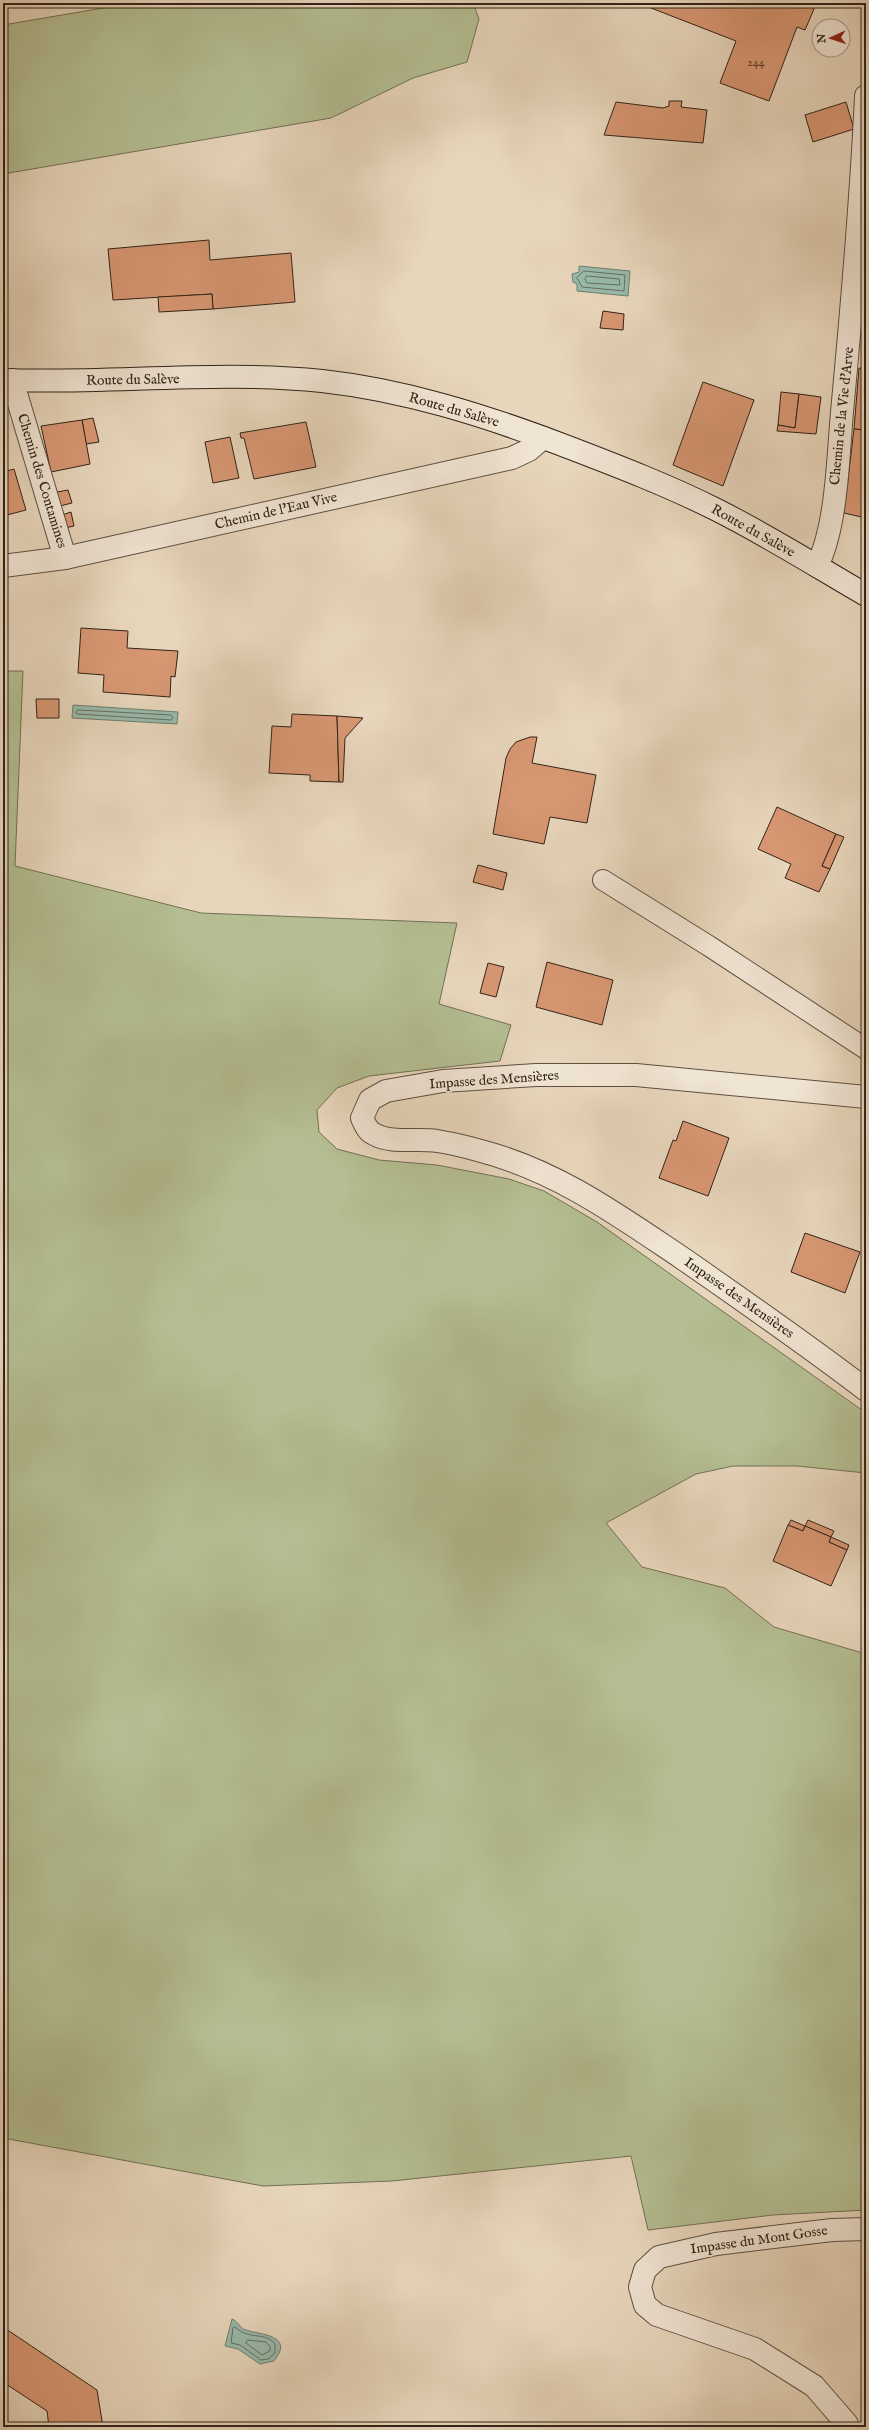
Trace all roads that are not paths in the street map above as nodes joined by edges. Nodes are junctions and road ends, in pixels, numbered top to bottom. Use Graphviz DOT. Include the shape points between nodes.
graph roads {
  1 [pos="866,96"];
  2 [pos="7,380"];
  3 [pos="543,438"];
  4 [pos="65,558"];
  5 [pos="3,566"];
  6 [pos="817,566"];
  7 [pos="866,595"];
  8 [pos="603,880"];
  9 [pos="866,1050"];
  10 [pos="866,1097"];
  11 [pos="866,1390"];
  12 [pos="866,2229"];
  13 [pos="847,2424"];
  1 -- 6 [label="street, Chemin de la Vie d'Arve" via="859,233 837,474 828,538"];
  2 -- 3 [label="street, Route du Salève" via="234,378 322,381 370,388 428,401 486,417"];
  2 -- 4 [label="street, Chemin des Contamines"];
  3 -- 4 [label="street, Chemin de l'Eau Vive" via="529,450 512,458"];
  3 -- 6 [label="street, Route du Salève" via="661,484 714,508"];
  4 -- 5 [label="street, Chemin de l'Eau Vive"];
  6 -- 7 [label="street, Route du Salève"];
  8 -- 9 [label="lane" via="692,934"];
  10 -- 11 [label="street, Impasse des Mensières" via="636,1075 536,1075 443,1081 386,1091 370,1100 362,1118 374,1134 387,1138 438,1141 480,1150 525,1164 573,1187 723,1286"];
  12 -- 13 [label="street, Impasse du Mont Gosse" via="832,2230 716,2244 659,2257 645,2270 640,2287 645,2305 657,2315 755,2349 814,2386"];
}
